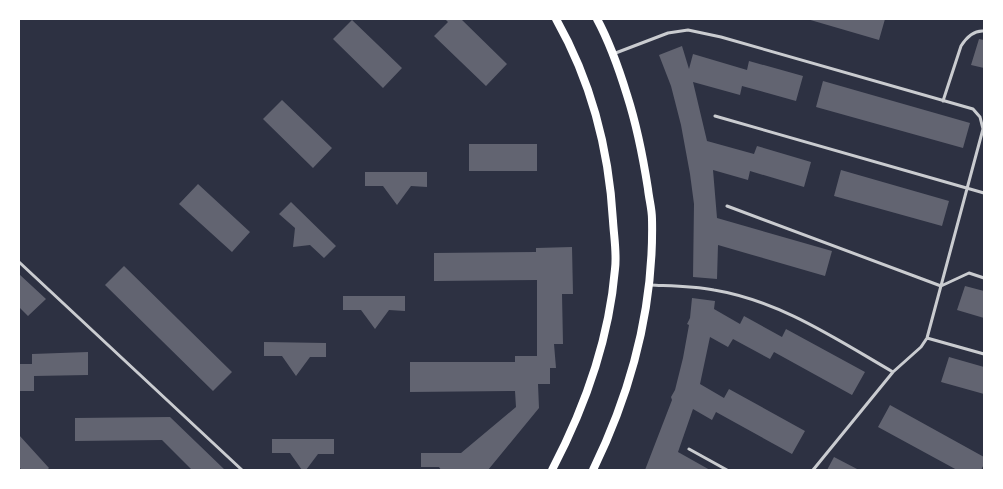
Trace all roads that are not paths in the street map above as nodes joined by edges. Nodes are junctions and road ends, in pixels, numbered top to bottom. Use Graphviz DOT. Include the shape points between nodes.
graph roads {
  1 [pos="556,19"];
  2 [pos="597,19"];
  3 [pos="984,31"];
  4 [pos="614,54"];
  5 [pos="943,101"];
  6 [pos="715,116"];
  7 [pos="967,188"];
  8 [pos="984,193"];
  9 [pos="727,206"];
  10 [pos="19,262"];
  11 [pos="984,278"];
  12 [pos="648,284"];
  13 [pos="941,286"];
  14 [pos="927,338"];
  15 [pos="984,354"];
  16 [pos="893,372"];
  17 [pos="689,449"];
  18 [pos="242,470"];
  19 [pos="552,470"];
  20 [pos="593,470"];
  21 [pos="727,470"];
  22 [pos="813,470"];
  1 -- 19 [label="main road" via="574,49 599,122 611,188 615,268 608,320 589,388"];
  2 -- 4 [label="main road"];
  3 -- 5 [label="lane" via="974,33 965,39"];
  4 -- 5 [label="lane" via="668,33 688,30 721,37"];
  4 -- 12 [label="main road" via="635,118 652,218"];
  5 -- 7 [label="lane" via="973,109 980,117 983,129"];
  6 -- 7 [label="lane"];
  7 -- 8 [label="lane"];
  7 -- 13 [label="lane"];
  9 -- 13 [label="lane"];
  10 -- 18 [label="lane"];
  11 -- 13 [label="lane" via="969,273"];
  12 -- 16 [label="lane" via="714,290 750,299 793,315"];
  12 -- 20 [label="main road" via="641,337 626,391 608,440"];
  13 -- 14 [label="lane"];
  14 -- 15 [label="lane"];
  14 -- 16 [label="lane" via="921,347"];
  16 -- 22 [label="lane"];
  17 -- 21 [label="lane"];
}
